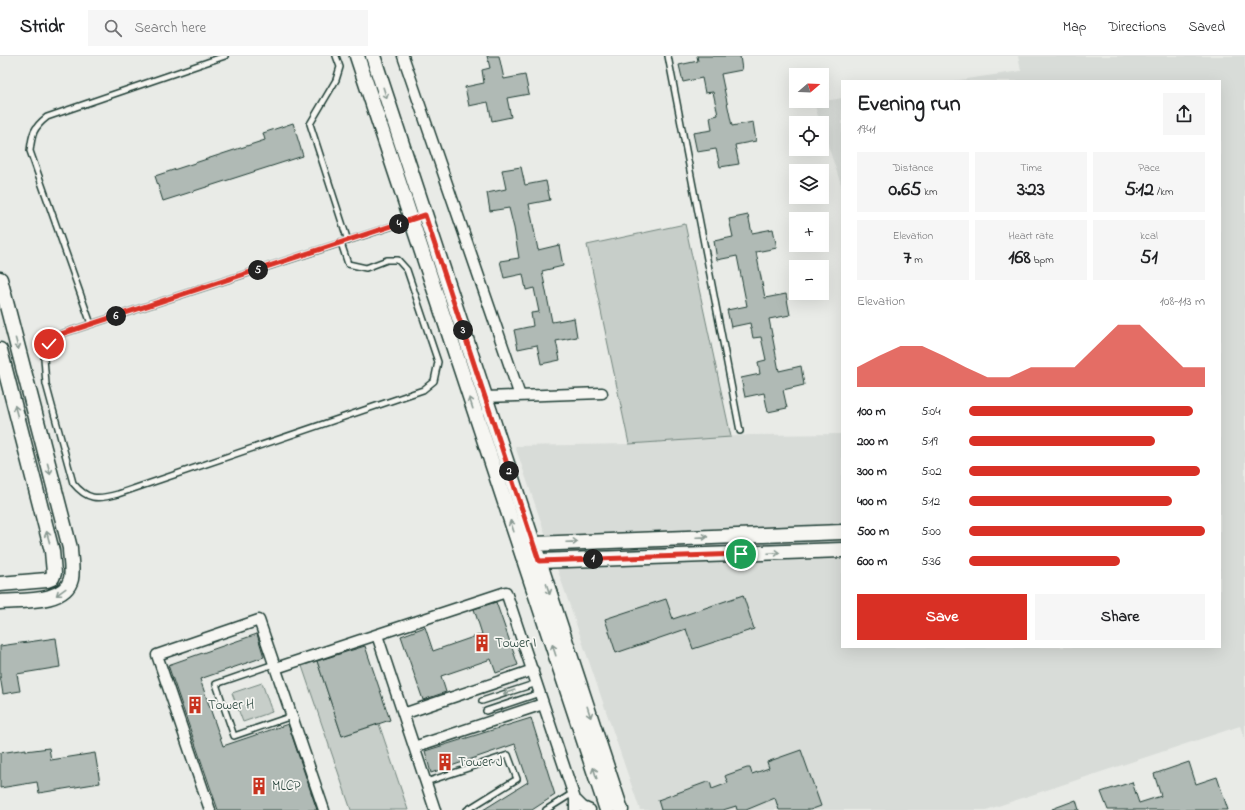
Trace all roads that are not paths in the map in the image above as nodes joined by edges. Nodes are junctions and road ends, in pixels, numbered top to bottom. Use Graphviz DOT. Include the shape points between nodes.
graph roads {
  1 [pos="225,56"];
  2 [pos="336,56"];
  3 [pos="357,56"];
  4 [pos="373,56"];
  5 [pos="403,56"];
  6 [pos="668,56"];
  7 [pos="425,215"];
  8 [pos="411,220"];
  9 [pos="348,241"];
  10 [pos="341,243"];
  11 [pos="0,279"];
  12 [pos="91,324"];
  13 [pos="0,350"];
  14 [pos="602,393"];
  15 [pos="520,396"];
  16 [pos="485,397"];
  17 [pos="740,431"];
  18 [pos="841,532"];
  19 [pos="533,544"];
  20 [pos="841,550"];
  21 [pos="539,561"];
  22 [pos="0,584"];
  23 [pos="0,602"];
  24 [pos="377,635"];
  25 [pos="275,666"];
  26 [pos="532,670"];
  27 [pos="538,688"];
  28 [pos="482,701"];
  29 [pos="543,704"];
  30 [pos="486,711"];
  31 [pos="403,714"];
  32 [pos="292,716"];
  33 [pos="414,747"];
  34 [pos="426,782"];
  35 [pos="574,796"];
  36 [pos="210,810"];
  37 [pos="324,810"];
  38 [pos="435,810"];
  39 [pos="467,810"];
  40 [pos="546,810"];
  41 [pos="575,810"];
  42 [pos="590,810"];
  43 [pos="607,810"];
  44 [pos="621,810"];
  1 -- 12 [label="lane" via="47,117 39,123 32,134 30,151"];
  2 -- 9 [label="lane" via="340,67 336,80 310,124"];
  3 -- 8 [label="street"];
  4 -- 7 [label="street, one-way"];
  5 -- 15 [label="street"];
  6 -- 17 [label="lane"];
  7 -- 8 [label="lane"];
  7 -- 16 [label="street"];
  8 -- 9 [label="lane"];
  43 -- 8 [label="street, one-way"];
  9 -- 10 [label="lane"];
  10 -- 12 [label="lane"];
  10 -- 12 [label="lane" via="348,264 366,268 387,260 398,260 407,270 438,362 434,380 423,390 102,498 82,494 73,483 46,384 44,358 49,344 61,334"];
  11 -- 23 [label="street, one-way" via="70,548 72,573 68,587 55,597"];
  22 -- 13 [label="street, one-way" via="47,580 52,578 54,573 52,551"];
  14 -- 15 [label="street"];
  15 -- 16 [label="street"];
  16 -- 19 [label="street"];
  19 -- 18 [label="street, one-way"];
  19 -- 21 [label="street"];
  21 -- 20 [label="street, one-way"];
  21 -- 44 [label="street, one-way"];
  24 -- 25 [label="street"];
  24 -- 26 [label="street" via="506,592"];
  24 -- 31 [label="street"];
  25 -- 32 [label="street"];
  25 -- 32 [label="lane" via="216,684 234,736"];
  25 -- 36 [label="street" via="259,620 157,655"];
  26 -- 27 [label="street"];
  26 -- 31 [label="street"];
  27 -- 28 [label="lane, one-way"];
  27 -- 29 [label="street"];
  27 -- 30 [label="lane"];
  29 -- 33 [label="street"];
  29 -- 35 [label="street"];
  31 -- 33 [label="street"];
  32 -- 37 [label="street"];
  33 -- 34 [label="street"];
  34 -- 38 [label="street"];
  34 -- 39 [label="lane" via="508,755 517,779"];
  35 -- 40 [label="lane"];
  35 -- 41 [label="street"];
  35 -- 42 [label="street" via="583,807"];
}
